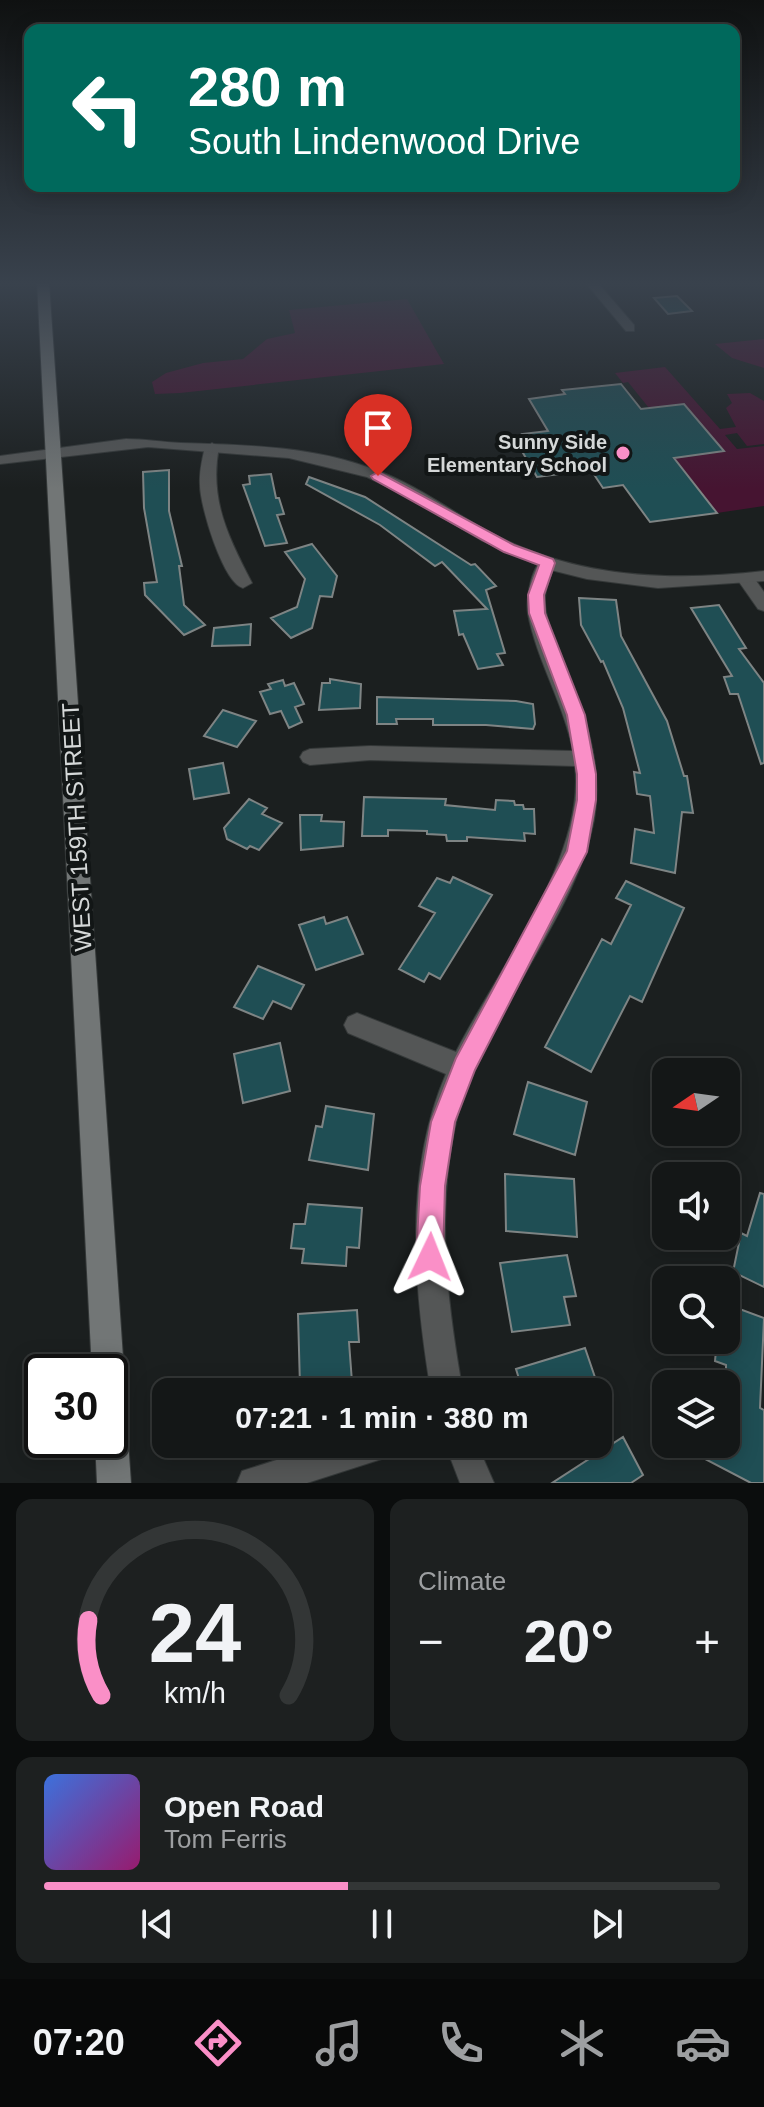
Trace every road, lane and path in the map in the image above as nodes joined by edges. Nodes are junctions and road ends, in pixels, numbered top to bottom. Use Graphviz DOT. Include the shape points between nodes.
graph roads {
  1 [pos="48,351"];
  2 [pos="212,447"];
  3 [pos="0,460"];
  4 [pos="56,460"];
  5 [pos="0,472"];
  6 [pos="547,563"];
  7 [pos="755,577"];
  8 [pos="243,583"];
  9 [pos="764,605"];
  10 [pos="310,757"];
  11 [pos="583,759"];
  12 [pos="357,1025"];
  13 [pos="465,1066"];
  14 [pos="107,1354"];
  15 [pos="444,1378"];
  16 [pos="113,1458"];
  17 [pos="334,1458"];
  18 [pos="467,1458"];
  19 [pos="114,1483"];
  20 [pos="254,1483"];
  21 [pos="477,1483"];
  1 -- 4 [label="main road, WEST 159TH STREET"];
  2 -- 4 [label="street"];
  2 -- 6 [label="street" via="306,454 356,468 406,489 509,549"];
  2 -- 8 [label="street" via="207,501"];
  3 -- 4 [label="street"];
  4 -- 5 [label="street"];
  4 -- 14 [label="main road, WEST 159TH STREET"];
  6 -- 7 [label="street" via="659,583"];
  6 -- 11 [label="street" via="536,595 537,613 576,715"];
  7 -- 9 [label="street"];
  10 -- 11 [label="street" via="370,753"];
  11 -- 13 [label="street" via="586,800 577,852"];
  12 -- 13 [label="street"];
  13 -- 15 [label="street" via="443,1122 433,1186 430,1257"];
  16 -- 19 [label="main road"];
  17 -- 20 [label="street"];
  18 -- 21 [label="street"];
}
